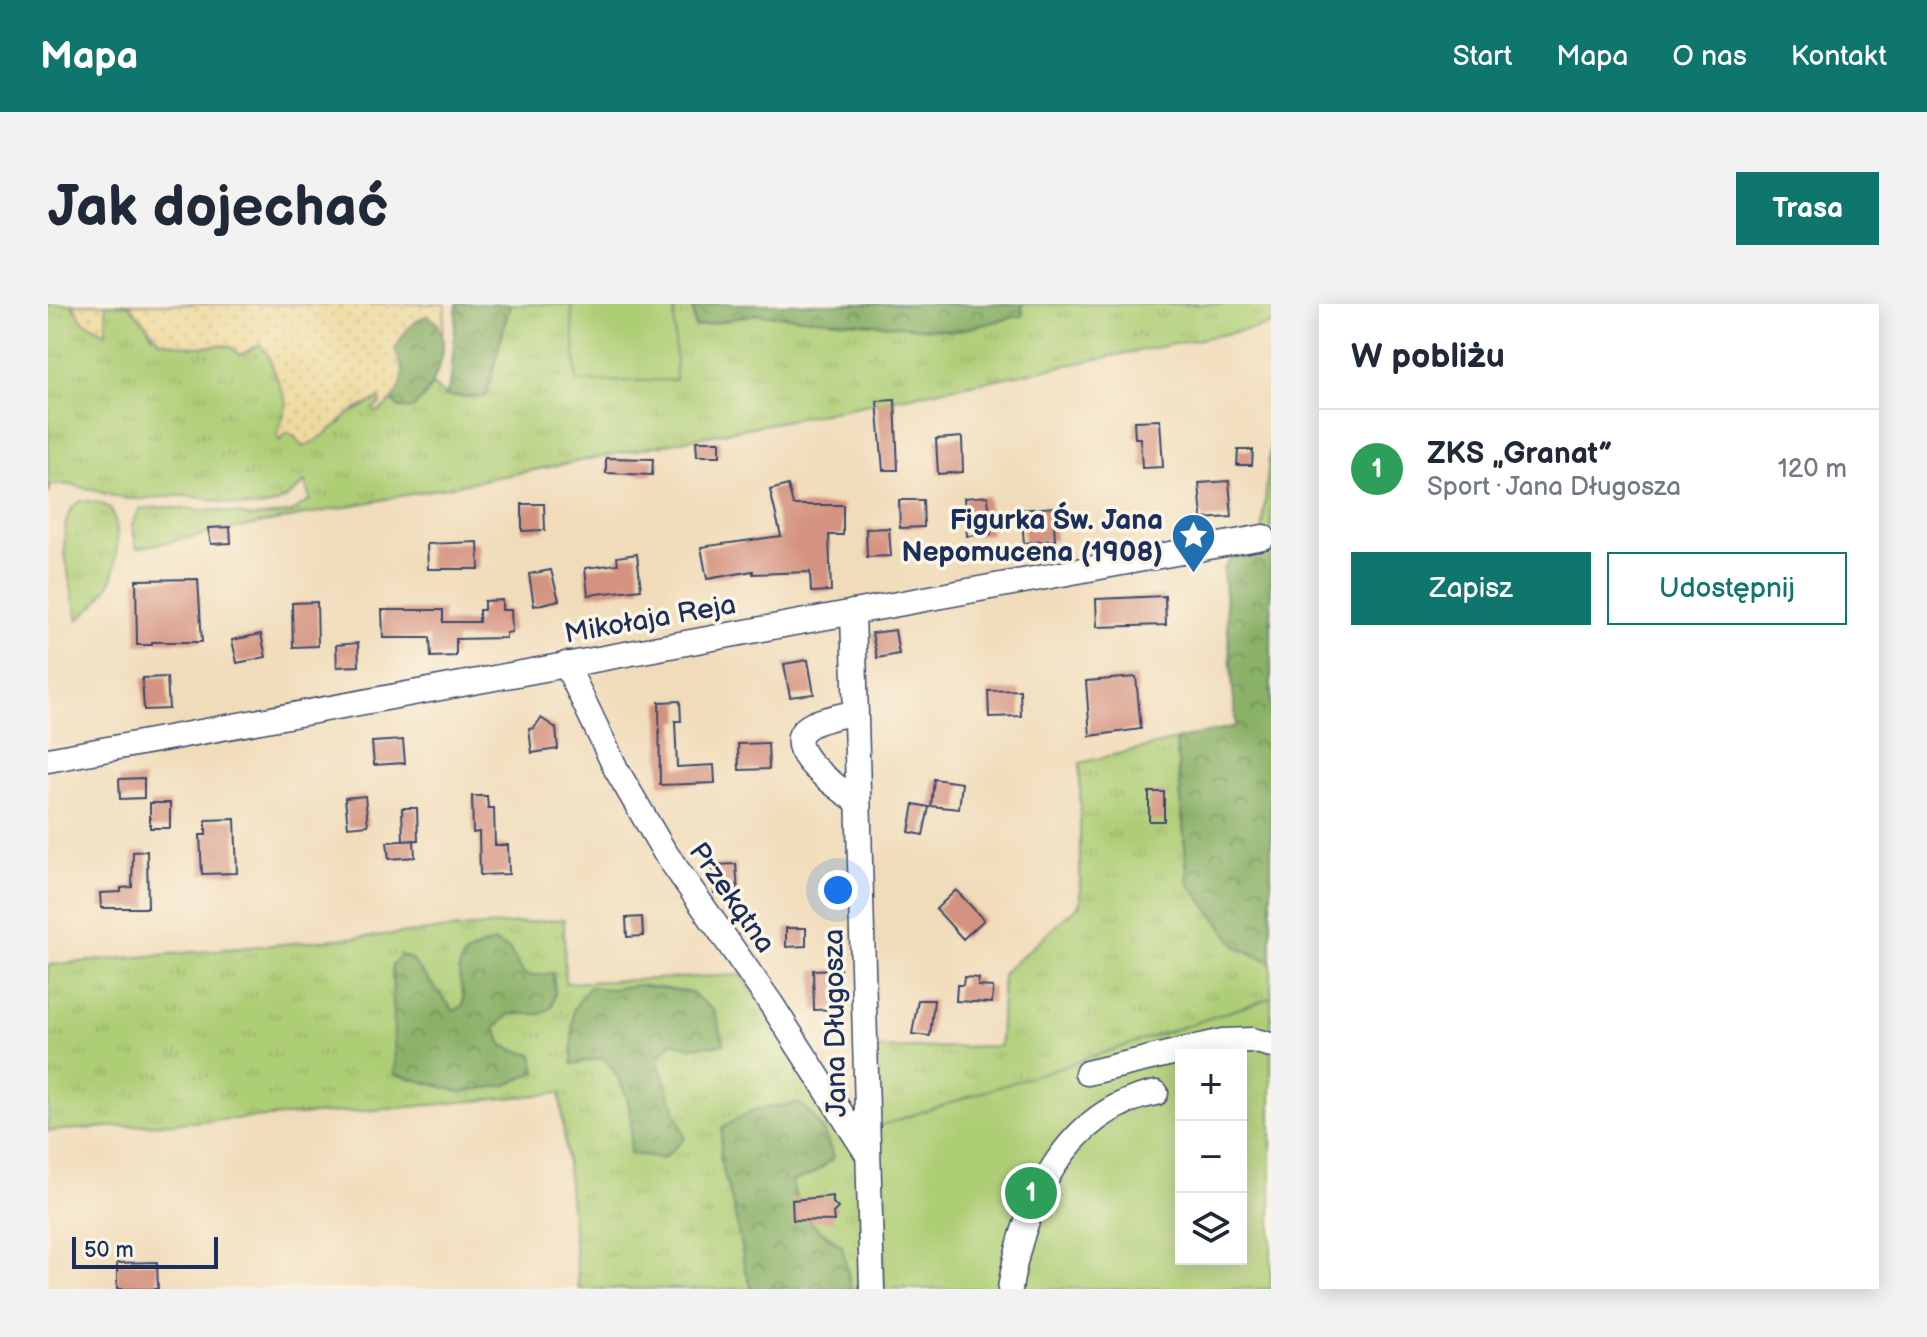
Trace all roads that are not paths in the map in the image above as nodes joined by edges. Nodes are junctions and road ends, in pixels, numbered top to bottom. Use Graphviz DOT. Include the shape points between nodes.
graph roads {
  1 [pos="1263,537"];
  2 [pos="853,612"];
  3 [pos="566,664"];
  4 [pos="856,712"];
  5 [pos="48,760"];
  6 [pos="858,802"];
  7 [pos="1271,1045"];
  8 [pos="1087,1073"];
  9 [pos="1156,1093"];
  10 [pos="867,1154"];
  11 [pos="872,1289"];
  12 [pos="1010,1289"];
  1 -- 2 [label="street, Mikołaja Reja"];
  2 -- 3 [label="street, Mikołaja Reja"];
  2 -- 4 [label="street, Jana Długosza"];
  3 -- 5 [label="street, Mikołaja Reja"];
  3 -- 10 [label="street, Przekątna" via="616,769 664,851 772,1005"];
  4 -- 6 [label="street, Jana Długosza"];
  4 -- 6 [label="street" via="812,724 800,742 811,766"];
  6 -- 10 [label="street, Jana Długosza"];
  7 -- 8 [label="street" via="1223,1041"];
  9 -- 12 [label="street" via="1105,1112 1067,1145 1039,1193"];
  10 -- 11 [label="street, Jana Długosza"];
}
